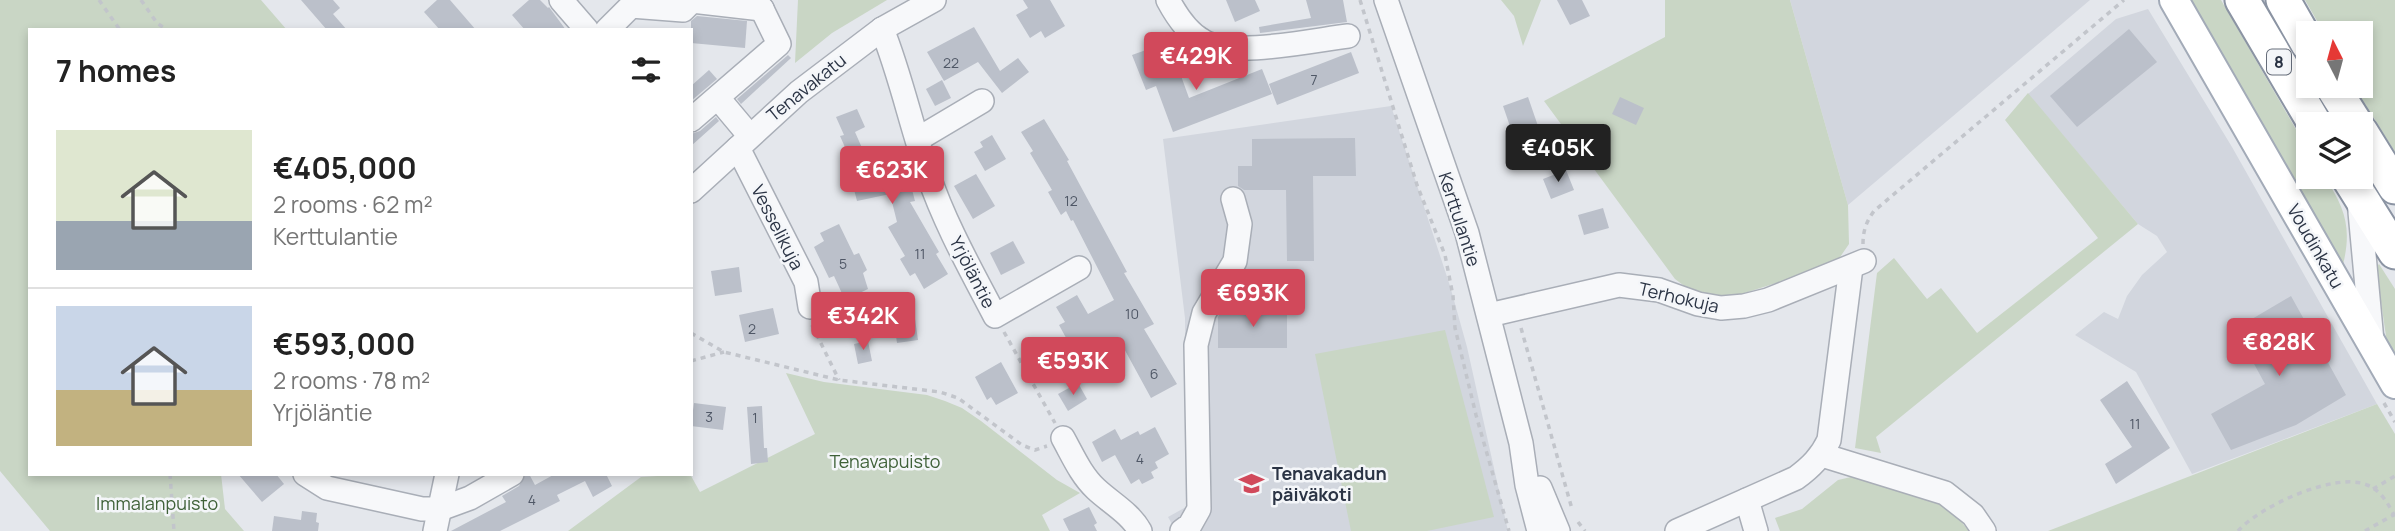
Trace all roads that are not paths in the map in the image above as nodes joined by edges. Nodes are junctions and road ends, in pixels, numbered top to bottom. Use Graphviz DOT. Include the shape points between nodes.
graph roads {
  1 [pos="561,0"];
  2 [pos="934,0"];
  3 [pos="1168,0"];
  4 [pos="1386,0"];
  5 [pos="2174,0"];
  6 [pos="2242,0"];
  7 [pos="2283,0"];
  8 [pos="757,5"];
  9 [pos="2296,23"];
  10 [pos="585,28"];
  11 [pos="609,28"];
  12 [pos="882,29"];
  13 [pos="1348,36"];
  14 [pos="718,98"];
  15 [pos="982,101"];
  16 [pos="2308,112"];
  17 [pos="693,118"];
  18 [pos="918,139"];
  19 [pos="744,142"];
  20 [pos="2373,151"];
  21 [pos="2395,187"];
  22 [pos="693,189"];
  23 [pos="2354,189"];
  24 [pos="2356,189"];
  25 [pos="1233,199"];
  26 [pos="2395,252"];
  27 [pos="1079,268"];
  28 [pos="810,307"];
  29 [pos="1489,315"];
  30 [pos="2373,344"];
  31 [pos="2395,384"];
  32 [pos="1063,438"];
  33 [pos="1521,443"];
  34 [pos="1822,455"];
  35 [pos="308,476"];
  36 [pos="447,476"];
  37 [pos="508,476"];
  38 [pos="1747,500"];
  39 [pos="437,520"];
  40 [pos="1140,531"];
  41 [pos="1182,531"];
  42 [pos="1539,531"];
  43 [pos="1559,531"];
  44 [pos="1677,531"];
  45 [pos="1756,531"];
  46 [pos="1983,531"];
  1 -- 10 [label="street"];
  2 -- 12 [label="street, Tenavakatu"];
  3 -- 13 [label="street" via="1191,32 1226,49"];
  4 -- 29 [label="street, Kerttulantie" via="1467,233"];
  5 -- 30 [label="main road, Voudinkatu"];
  6 -- 16 [label="highway, 8"];
  7 -- 9 [label="highway, 8"];
  8 -- 11 [label="street" via="692,1 682,10 631,6"];
  8 -- 14 [label="street" via="779,44"];
  12 -- 18 [label="street, Yrjöläntie"];
  12 -- 19 [label="street, Tenavakatu" via="799,92"];
  14 -- 17 [label="street"];
  14 -- 19 [label="street, Vesselikuja"];
  15 -- 18 [label="street"];
  18 -- 27 [label="street, Yrjöläntie" via="942,212 995,316"];
  19 -- 22 [label="street, Tenavakatu"];
  19 -- 28 [label="street, Vesselikuja" via="806,282"];
  20 -- 21 [label="highway"];
  23 -- 30 [label="street"];
  24 -- 26 [label="highway"];
  25 -- 41 [label="street" via="1240,224 1235,261 1204,313 1196,345 1199,509"];
  29 -- 33 [label="street, Kerttulantie"];
  29 -- 34 [label="street, Terhokuja" via="1619,285 1659,290 1709,306 1744,306 1857,264 1829,440"];
  30 -- 31 [label="main road, Voudinkatu"];
  32 -- 40 [label="street" via="1083,474"];
  33 -- 42 [label="street, Kerttulantie"];
  33 -- 43 [label="street, Kerttulantie"];
  34 -- 38 [label="street" via="1796,478"];
  34 -- 46 [label="street" via="1945,493 1973,515"];
  35 -- 39 [label="street" via="327,488 422,509"];
  36 -- 39 [label="street"];
  37 -- 39 [label="street"];
  38 -- 44 [label="street"];
  38 -- 45 [label="street"];
}
